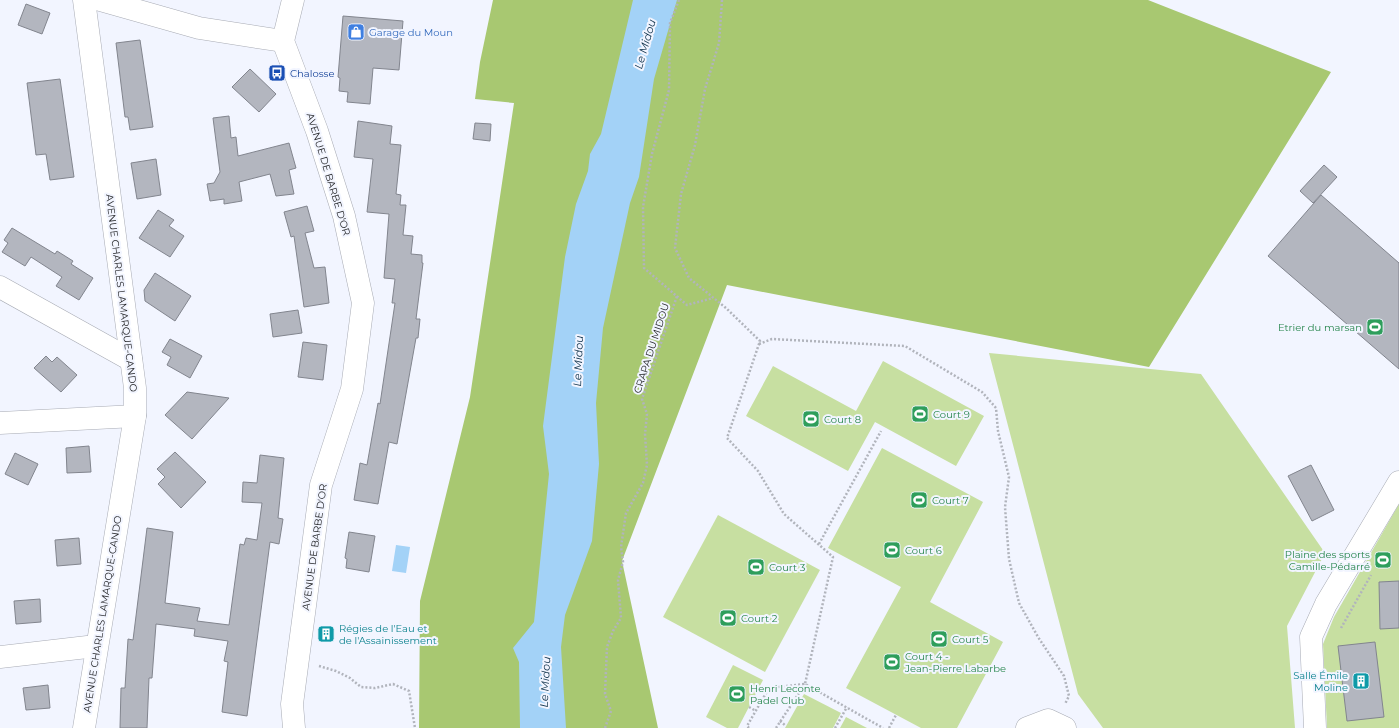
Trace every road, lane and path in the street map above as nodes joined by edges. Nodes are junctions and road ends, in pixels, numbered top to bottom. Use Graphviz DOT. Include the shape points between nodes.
graph roads {
  1 [pos="84,0"];
  2 [pos="100,0"];
  3 [pos="293,0"];
  4 [pos="679,0"];
  5 [pos="722,0"];
  6 [pos="283,42"];
  7 [pos="0,287"];
  8 [pos="677,296"];
  9 [pos="713,298"];
  10 [pos="759,344"];
  11 [pos="131,360"];
  12 [pos="135,416"];
  13 [pos="0,423"];
  14 [pos="881,431"];
  15 [pos="1399,482"];
  16 [pos="819,544"];
  17 [pos="1372,573"];
  18 [pos="1338,632"];
  19 [pos="96,646"];
  20 [pos="0,657"];
  21 [pos="313,665"];
  22 [pos="805,684"];
  23 [pos="749,707"];
  24 [pos="847,707"];
  25 [pos="756,711"];
  26 [pos="896,715"];
  27 [pos="780,722"];
  28 [pos="786,726"];
  29 [pos="1061,726"];
  30 [pos="84,728"];
  31 [pos="294,728"];
  32 [pos="415,728"];
  33 [pos="606,728"];
  34 [pos="749,728"];
  35 [pos="776,728"];
  36 [pos="835,728"];
  37 [pos="883,728"];
  38 [pos="889,728"];
  39 [pos="1027,728"];
  40 [pos="1314,728"];
  1 -- 11 [label="street, AVENUE CHARLES LAMARQUE-CANDO"];
  2 -- 6 [label="street" via="199,28"];
  3 -- 6 [label="street"];
  4 -- 8 [label="path, CRAPA DU MIDOU" via="670,23 669,90 652,154 643,208 644,268"];
  5 -- 9 [label="path" via="719,43 705,89 695,145 681,194 675,248 689,278"];
  6 -- 31 [label="street, AVENUE DE BARBE D'OR" via="317,130 344,216 363,303 352,389 321,485 292,704"];
  7 -- 11 [label="street"];
  8 -- 9 [label="path, CRAPA DU MIDOU" via="687,305"];
  8 -- 33 [label="path, CRAPA DU MIDOU" via="642,399 647,414 647,465 643,483 626,513 621,546 623,562 618,580 621,618 613,631 606,655 605,694 611,711"];
  9 -- 10 [label="path" via="760,341"];
  10 -- 16 [label="path" via="726,438 758,471 784,514"];
  10 -- 29 [label="path" via="772,339 905,346 982,392 996,408 998,431 1009,477 1005,507 1009,559 1019,603 1064,676 1069,696"];
  11 -- 12 [label="street, AVENUE CHARLES LAMARQUE-CANDO"];
  12 -- 13 [label="street"];
  12 -- 19 [label="street, AVENUE CHARLES LAMARQUE-CANDO"];
  14 -- 16 [label="path"];
  15 -- 40 [label="street" via="1326,604 1311,637"];
  16 -- 22 [label="path" via="833,557"];
  17 -- 18 [label="path"];
  19 -- 20 [label="street"];
  19 -- 30 [label="street, AVENUE CHARLES LAMARQUE-CANDO"];
  21 -- 32 [label="path" via="336,671 361,687 374,688 393,684 409,691"];
  22 -- 24 [label="path"];
  22 -- 25 [label="path" via="769,688"];
  22 -- 27 [label="path"];
  23 -- 25 [label="path"];
  24 -- 36 [label="path"];
  24 -- 37 [label="path"];
  25 -- 34 [label="path"];
  26 -- 38 [label="path"];
  27 -- 28 [label="path"];
  27 -- 35 [label="path"];
  29 -- 39 [label="street" via="1048,720"];
}
